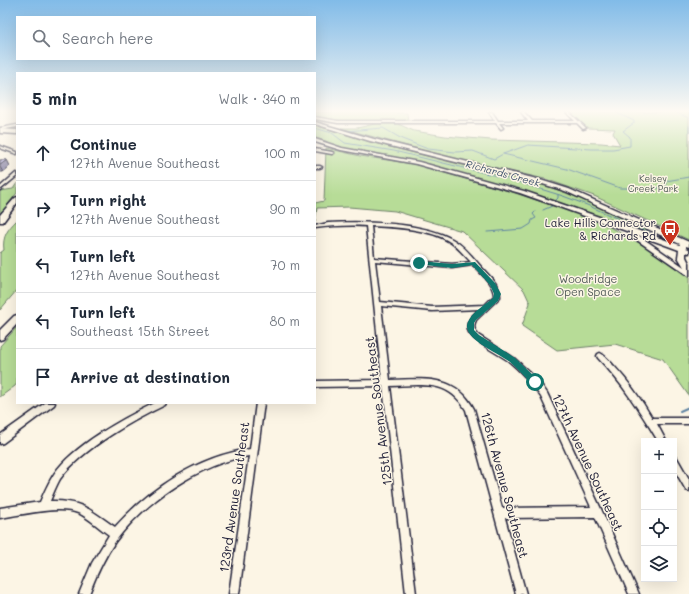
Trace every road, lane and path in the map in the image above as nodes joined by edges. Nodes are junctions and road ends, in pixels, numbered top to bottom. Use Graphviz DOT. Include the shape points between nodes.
graph roads {
  1 [pos="316,140"];
  2 [pos="371,140"];
  3 [pos="0,146"];
  4 [pos="316,150"];
  5 [pos="332,153"];
  6 [pos="16,154"];
  7 [pos="16,175"];
  8 [pos="0,189"];
  9 [pos="16,200"];
  10 [pos="16,210"];
  11 [pos="0,220"];
  12 [pos="601,220"];
  13 [pos="368,225"];
  14 [pos="0,228"];
  15 [pos="316,228"];
  16 [pos="686,247"];
  17 [pos="373,259"];
  18 [pos="473,263"];
  19 [pos="689,270"];
  20 [pos="689,274"];
  21 [pos="378,304"];
  22 [pos="485,307"];
  23 [pos="16,319"];
  24 [pos="0,336"];
  25 [pos="600,356"];
  26 [pos="387,382"];
  27 [pos="316,384"];
  28 [pos="50,404"];
  29 [pos="160,404"];
  30 [pos="260,404"];
  31 [pos="651,421"];
  32 [pos="689,421"];
  33 [pos="660,438"];
  34 [pos="0,440"];
  35 [pos="253,452"];
  36 [pos="677,466"];
  37 [pos="689,487"];
  38 [pos="43,507"];
  39 [pos="598,512"];
  40 [pos="499,513"];
  41 [pos="0,514"];
  42 [pos="116,534"];
  43 [pos="84,594"];
  44 [pos="234,594"];
  45 [pos="411,594"];
  46 [pos="521,594"];
  47 [pos="634,594"];
  1 -- 12 [label="main road" via="348,151 410,162 503,187"];
  2 -- 16 [label="main road" via="567,190"];
  3 -- 6 [label="street"];
  4 -- 5 [label="street"];
  7 -- 8 [label="street"];
  9 -- 11 [label="highway"];
  10 -- 14 [label="highway"];
  12 -- 16 [label="main road"];
  12 -- 20 [label="main road" via="637,238"];
  13 -- 15 [label="street, 127th Avenue Southeast" via="330,225"];
  13 -- 17 [label="street, 125th Avenue Southeast"];
  13 -- 18 [label="street, 127th Avenue Southeast" via="396,226 441,235 462,249"];
  16 -- 19 [label="main road" via="682,257"];
  17 -- 18 [label="street" via="452,266"];
  17 -- 21 [label="street, 125th Avenue Southeast"];
  18 -- 22 [label="street, 127th Avenue Southeast" via="497,292 496,299"];
  21 -- 22 [label="street" via="432,309"];
  21 -- 26 [label="street, 125th Avenue Southeast"];
  22 -- 39 [label="street, 127th Avenue Southeast" via="471,323 471,330 476,337 523,369 540,389 550,405"];
  23 -- 24 [label="highway"];
  25 -- 31 [label="street" via="627,385"];
  26 -- 27 [label="street"];
  26 -- 40 [label="street, 126th Avenue Southeast" via="444,384 461,395 470,409"];
  26 -- 45 [label="street, 125th Avenue Southeast"];
  28 -- 34 [label="street"];
  29 -- 38 [label="street" via="106,435 68,465 51,487"];
  30 -- 35 [label="street, 123rd Avenue Southeast"];
  31 -- 32 [label="street"];
  31 -- 33 [label="street"];
  35 -- 42 [label="street" via="227,457 185,477 142,507"];
  35 -- 44 [label="street, 123rd Avenue Southeast"];
  36 -- 37 [label="street"];
  38 -- 41 [label="street"];
  38 -- 42 [label="street" via="78,508"];
  39 -- 40 [label="street"];
  39 -- 47 [label="street, 127th Avenue Southeast"];
  40 -- 46 [label="street, 126th Avenue Southeast"];
  42 -- 43 [label="street" via="95,568"];
}
